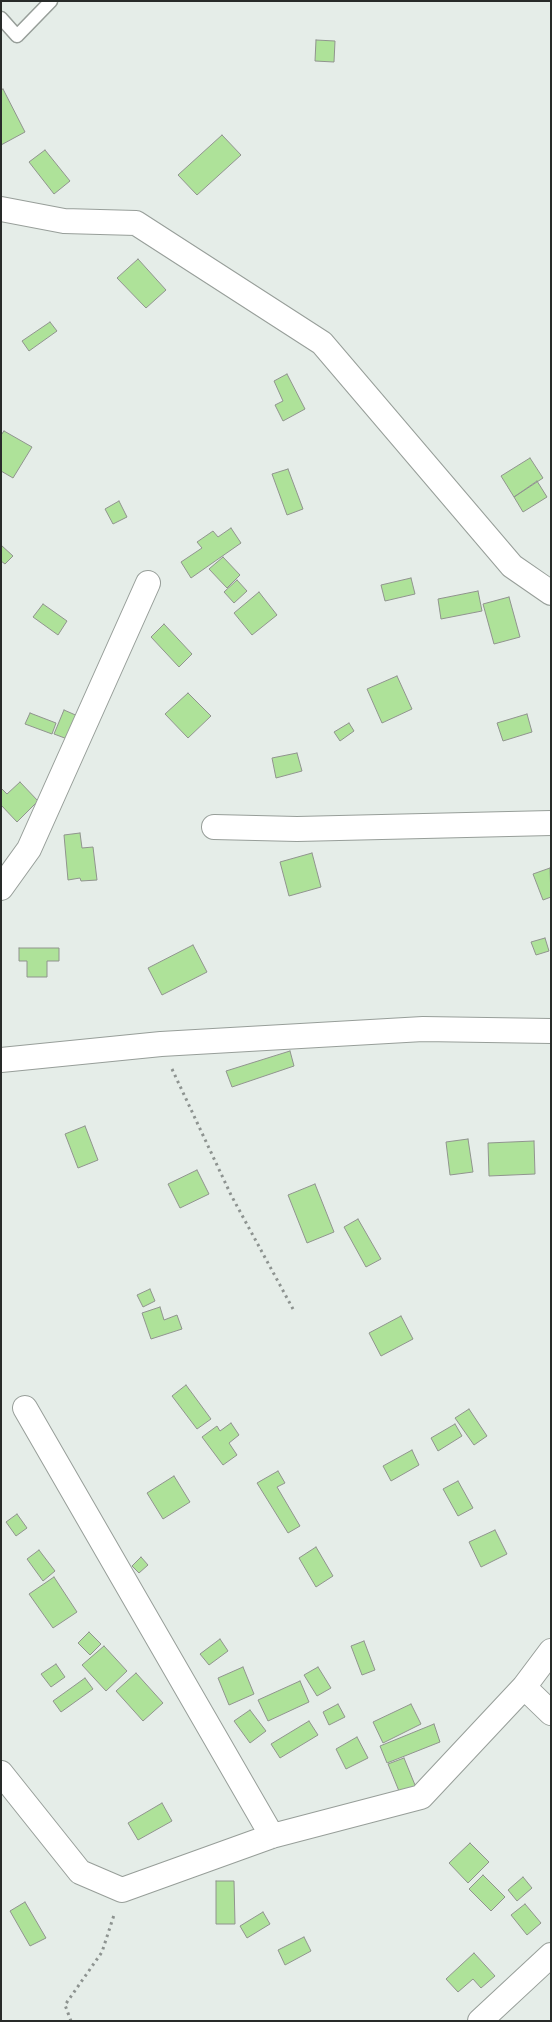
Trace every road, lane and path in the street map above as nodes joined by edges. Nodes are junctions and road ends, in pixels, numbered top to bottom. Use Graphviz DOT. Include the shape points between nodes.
graph roads {
  1 [pos="51,1"];
  2 [pos="1,18"];
  3 [pos="1,209"];
  4 [pos="148,583"];
  5 [pos="551,593"];
  6 [pos="551,823"];
  7 [pos="214,828"];
  8 [pos="1,888"];
  9 [pos="551,1031"];
  10 [pos="161,1044"];
  11 [pos="1,1060"];
  12 [pos="293,1309"];
  13 [pos="25,1408"];
  14 [pos="551,1651"];
  15 [pos="524,1687"];
  16 [pos="551,1713"];
  17 [pos="1,1773"];
  18 [pos="272,1836"];
  19 [pos="122,1890"];
  20 [pos="551,1955"];
  21 [pos="71,2021"];
  22 [pos="480,2021"];
  1 -- 2 [label="lane" via="16,36"];
  3 -- 5 [label="street" via="64,221 136,223 322,343 512,566"];
  4 -- 8 [label="street" via="29,850"];
  6 -- 7 [label="street"];
  9 -- 10 [label="street" via="423,1029"];
  10 -- 11 [label="street"];
  10 -- 12 [label="path" via="231,1196"];
  13 -- 18 [label="street"];
  14 -- 15 [label="street"];
  15 -- 16 [label="street"];
  15 -- 18 [label="street" via="421,1796"];
  17 -- 19 [label="street" via="80,1872"];
  18 -- 19 [label="street"];
  19 -- 21 [label="path" via="102,1952 65,2005"];
  20 -- 22 [label="street"];
}
